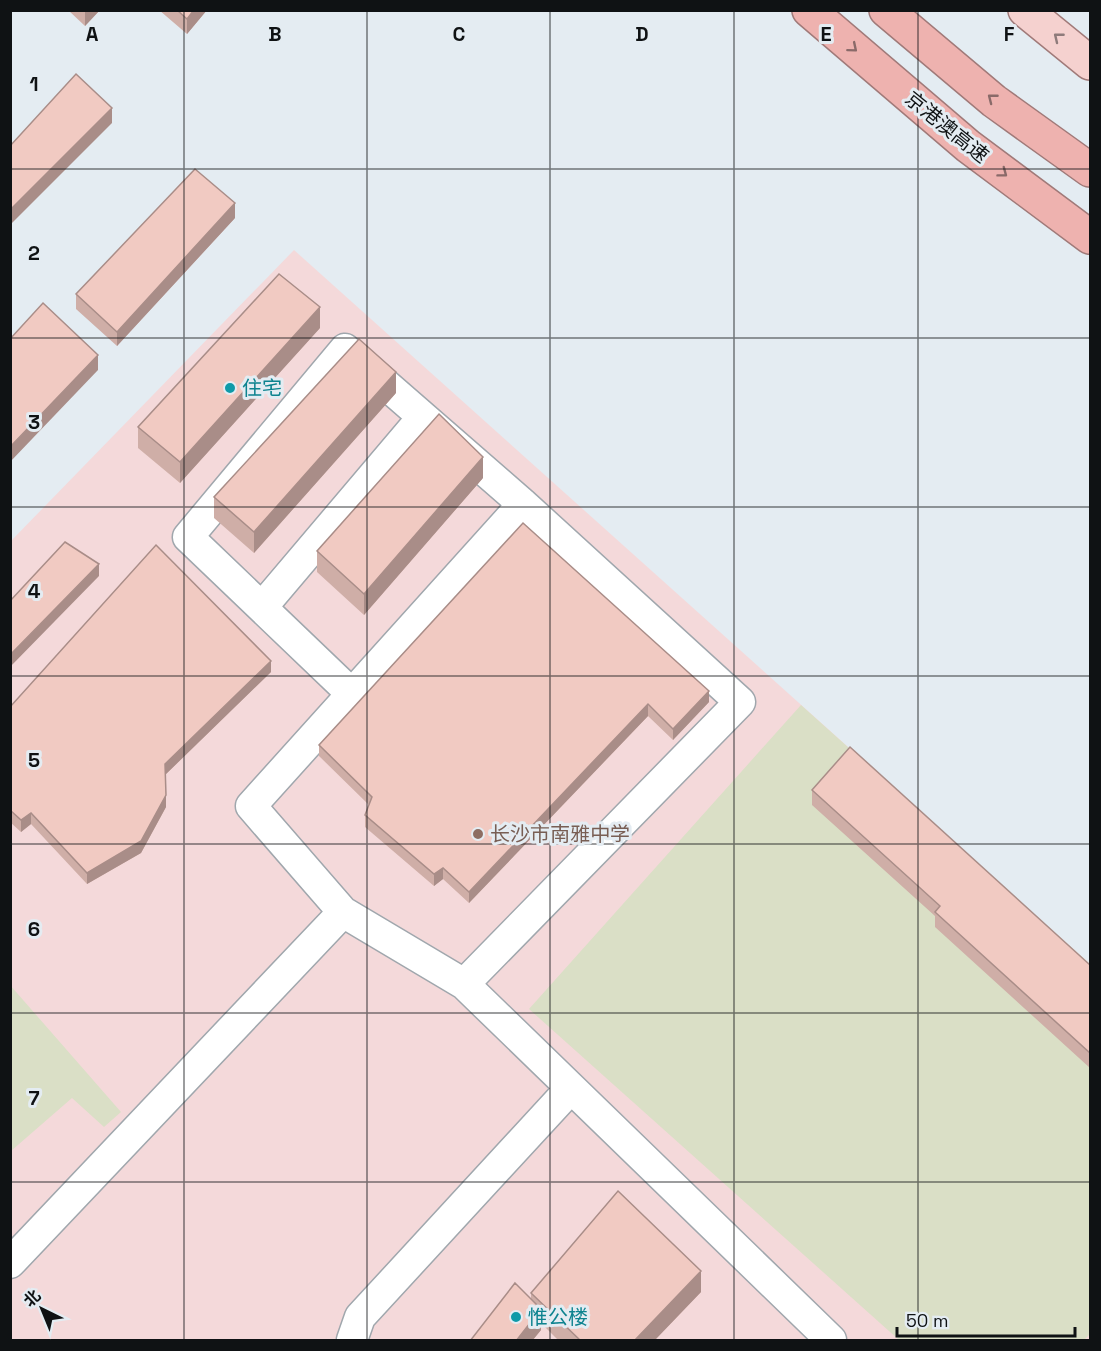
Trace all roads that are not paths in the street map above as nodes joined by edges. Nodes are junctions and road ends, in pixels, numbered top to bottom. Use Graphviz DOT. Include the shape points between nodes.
graph roads {
  1 [pos="809,10"];
  2 [pos="886,10"];
  3 [pos="1025,10"];
  4 [pos="1090,63"];
  5 [pos="1090,170"];
  6 [pos="1090,237"];
  7 [pos="423,417"];
  8 [pos="523,504"];
  9 [pos="262,607"];
  10 [pos="352,694"];
  11 [pos="343,912"];
  12 [pos="464,984"];
  13 [pos="571,1088"];
  14 [pos="10,1263"];
  15 [pos="352,1341"];
  16 [pos="831,1341"];
  1 -- 6 [label="highway, 京港澳高速, one-way" via="968,146"];
  5 -- 2 [label="highway, one-way" via="994,100"];
  4 -- 3 [label="main road, one-way"];
  7 -- 8 [label="lane"];
  7 -- 9 [label="lane"];
  7 -- 9 [label="lane" via="345,349 188,537"];
  8 -- 10 [label="lane"];
  8 -- 12 [label="lane" via="740,702"];
  9 -- 10 [label="lane"];
  10 -- 11 [label="lane" via="251,806"];
  11 -- 12 [label="lane"];
  11 -- 14 [label="lane"];
  12 -- 13 [label="lane"];
  13 -- 15 [label="lane" via="360,1317"];
  13 -- 16 [label="lane"];
}
